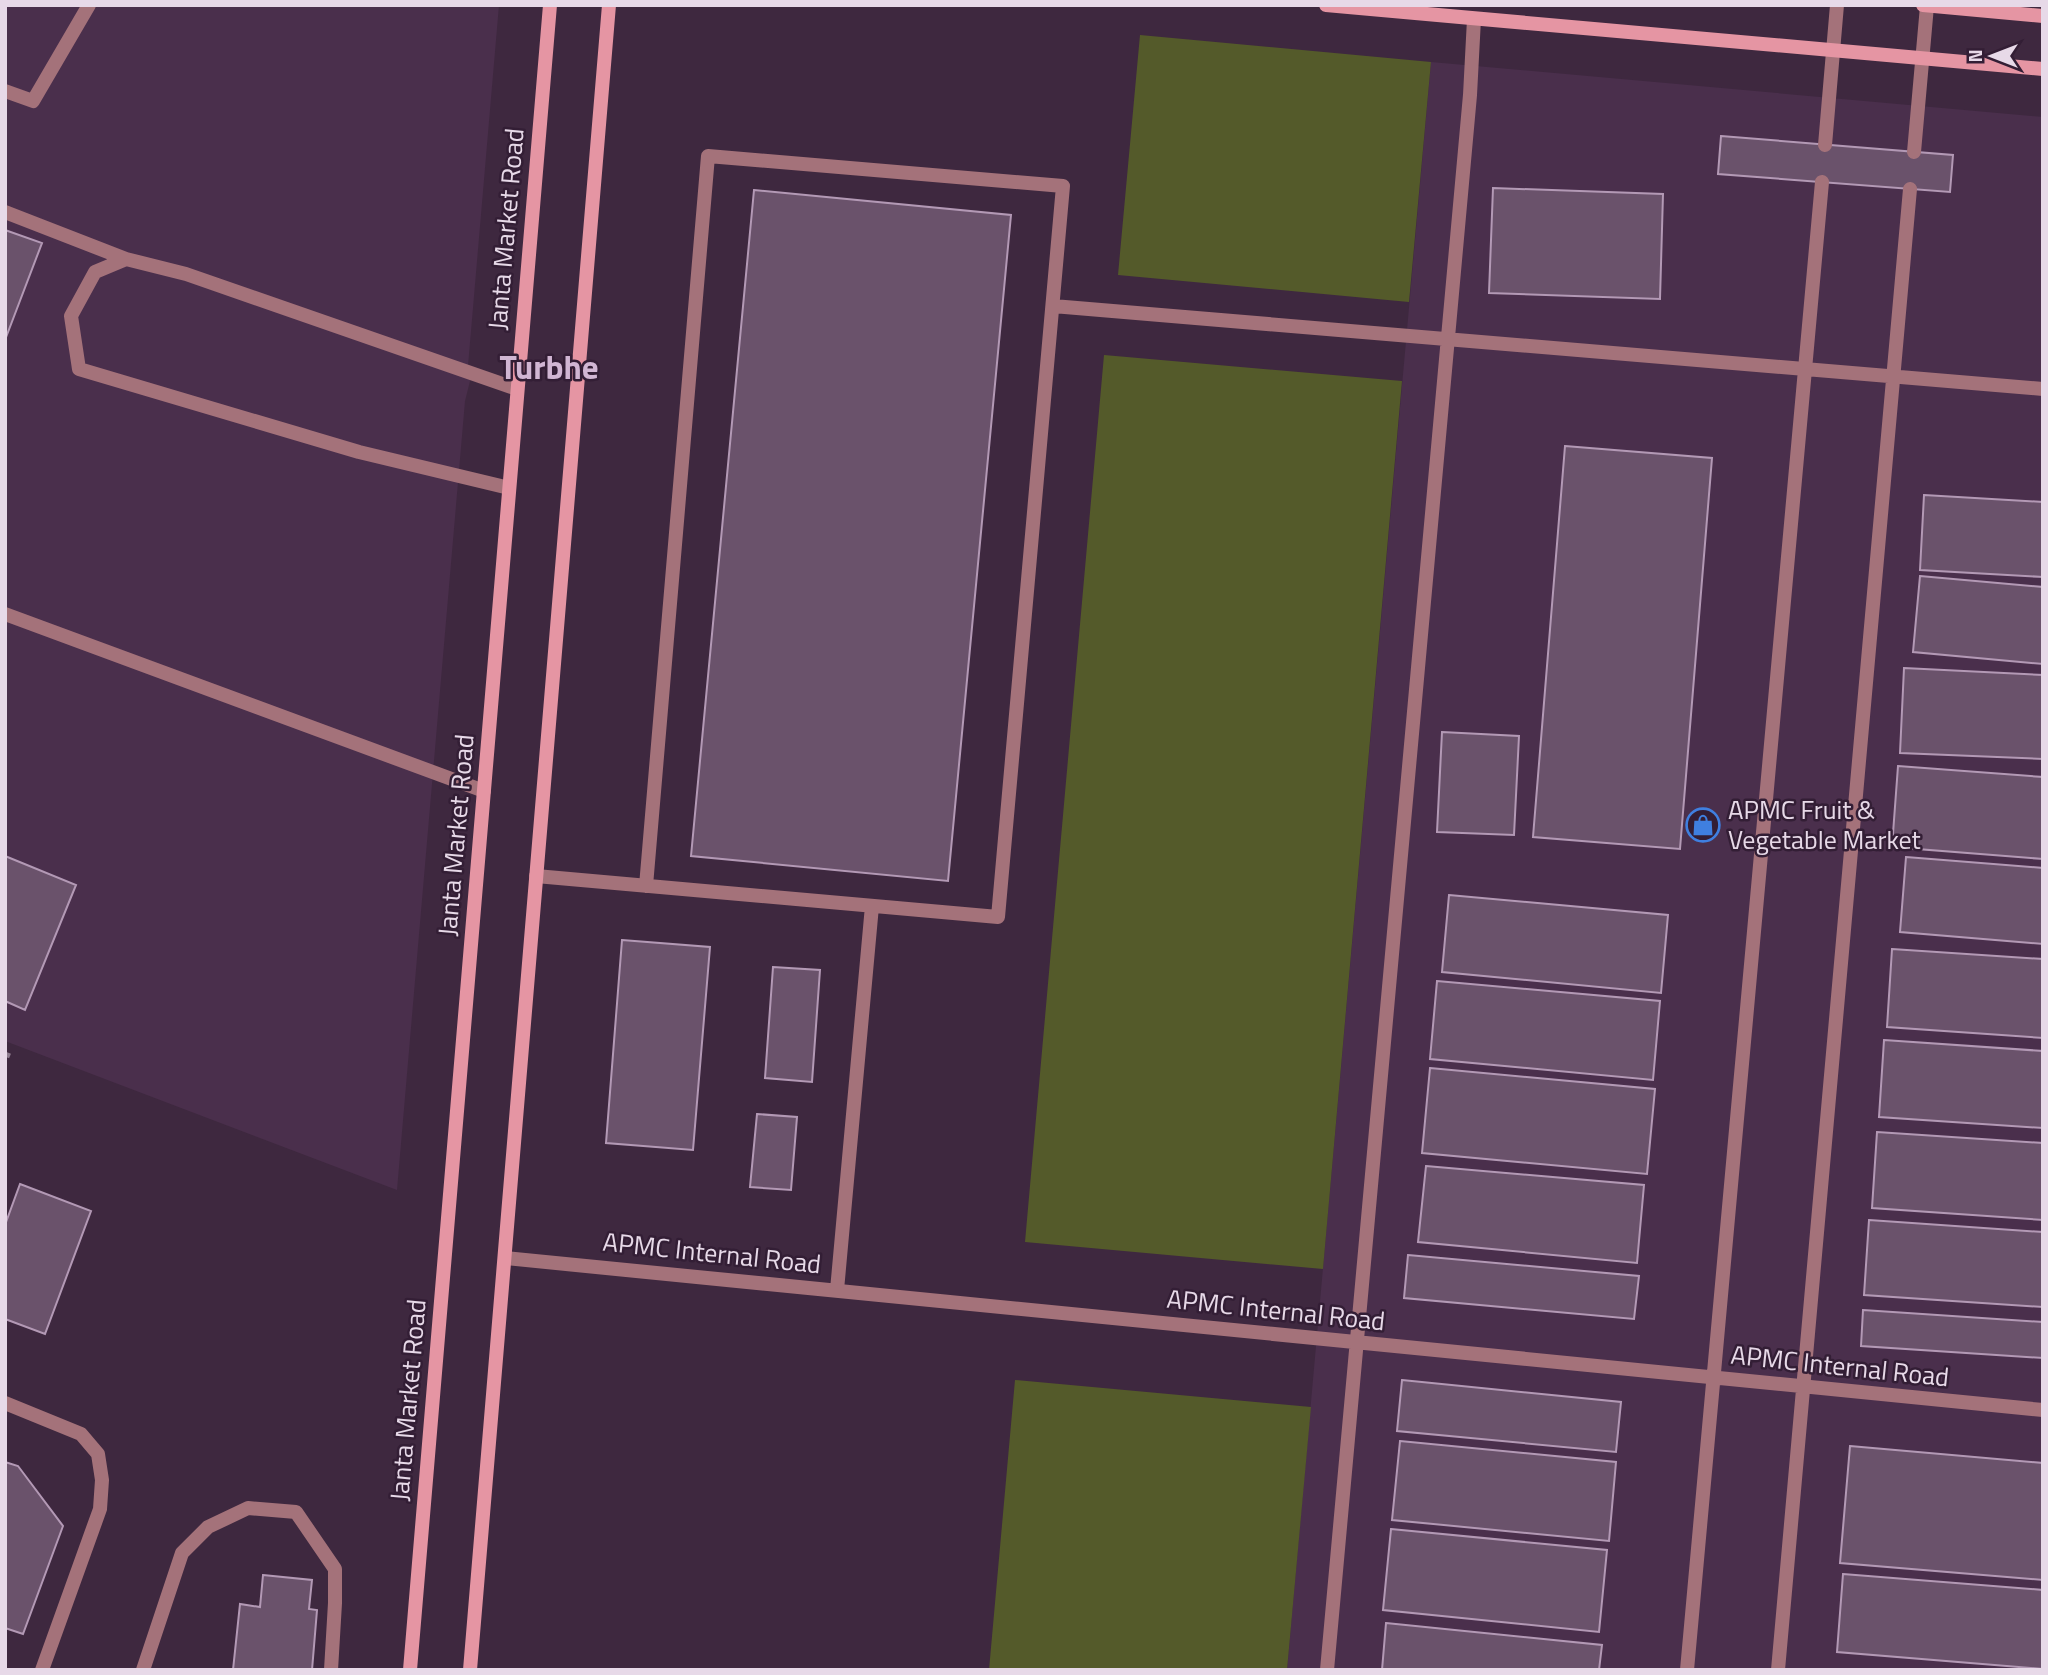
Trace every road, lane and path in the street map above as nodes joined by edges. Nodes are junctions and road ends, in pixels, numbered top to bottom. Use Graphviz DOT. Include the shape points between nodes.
graph roads {
  1 [pos="89,5"];
  2 [pos="550,5"];
  3 [pos="609,5"];
  4 [pos="1326,5"];
  5 [pos="1837,5"];
  6 [pos="1925,5"];
  7 [pos="2043,16"];
  8 [pos="1474,19"];
  9 [pos="1833,50"];
  10 [pos="1922,58"];
  11 [pos="2043,69"];
  12 [pos="5,91"];
  13 [pos="1825,145"];
  14 [pos="1914,152"];
  15 [pos="1822,182"];
  16 [pos="1910,189"];
  17 [pos="5,212"];
  18 [pos="126,259"];
  19 [pos="1053,306"];
  20 [pos="1447,339"];
  21 [pos="1805,369"];
  22 [pos="1894,376"];
  23 [pos="517,389"];
  24 [pos="2043,389"];
  25 [pos="509,488"];
  26 [pos="5,614"];
  27 [pos="484,791"];
  28 [pos="536,876"];
  29 [pos="646,886"];
  30 [pos="872,906"];
  31 [pos="505,1258"];
  32 [pos="837,1290"];
  33 [pos="1356,1342"];
  34 [pos="1713,1378"];
  35 [pos="1803,1387"];
  36 [pos="5,1404"];
  37 [pos="2043,1410"];
  38 [pos="42,1670"];
  39 [pos="143,1670"];
  40 [pos="331,1670"];
  41 [pos="410,1670"];
  42 [pos="470,1670"];
  43 [pos="1328,1670"];
  44 [pos="1687,1670"];
  45 [pos="1778,1670"];
  1 -- 12 [label="street" via="33,101"];
  2 -- 23 [label="main road, Janta Market Road"];
  3 -- 28 [label="main road"];
  4 -- 8 [label="main road"];
  5 -- 9 [label="street"];
  6 -- 7 [label="main road"];
  6 -- 10 [label="street"];
  8 -- 9 [label="main road"];
  8 -- 20 [label="street"];
  9 -- 10 [label="main road"];
  9 -- 13 [label="street"];
  10 -- 11 [label="main road"];
  10 -- 14 [label="street"];
  15 -- 21 [label="street"];
  16 -- 22 [label="street"];
  17 -- 18 [label="street"];
  18 -- 23 [label="street" via="186,274"];
  18 -- 25 [label="street" via="95,272 71,316 79,369 359,452"];
  19 -- 20 [label="street"];
  19 -- 29 [label="street" via="1063,186 708,156"];
  19 -- 30 [label="street" via="998,917"];
  20 -- 21 [label="street"];
  20 -- 33 [label="street"];
  21 -- 22 [label="street"];
  21 -- 34 [label="street"];
  22 -- 24 [label="street"];
  22 -- 35 [label="street"];
  23 -- 25 [label="main road, Janta Market Road"];
  25 -- 27 [label="main road, Janta Market Road"];
  26 -- 27 [label="street"];
  27 -- 41 [label="main road, Janta Market Road"];
  28 -- 29 [label="street"];
  28 -- 31 [label="main road"];
  29 -- 30 [label="street"];
  30 -- 32 [label="street"];
  31 -- 32 [label="street, APMC Internal Road"];
  31 -- 42 [label="main road"];
  32 -- 33 [label="street, APMC Internal Road"];
  33 -- 34 [label="street, APMC Internal Road"];
  33 -- 43 [label="street"];
  34 -- 35 [label="street, APMC Internal Road"];
  34 -- 44 [label="street"];
  35 -- 37 [label="street, APMC Internal Road"];
  35 -- 45 [label="street"];
  36 -- 38 [label="street" via="81,1434 98,1454 102,1480 100,1509"];
  39 -- 40 [label="street" via="182,1553 208,1527 248,1508 296,1511 335,1569"];
}
